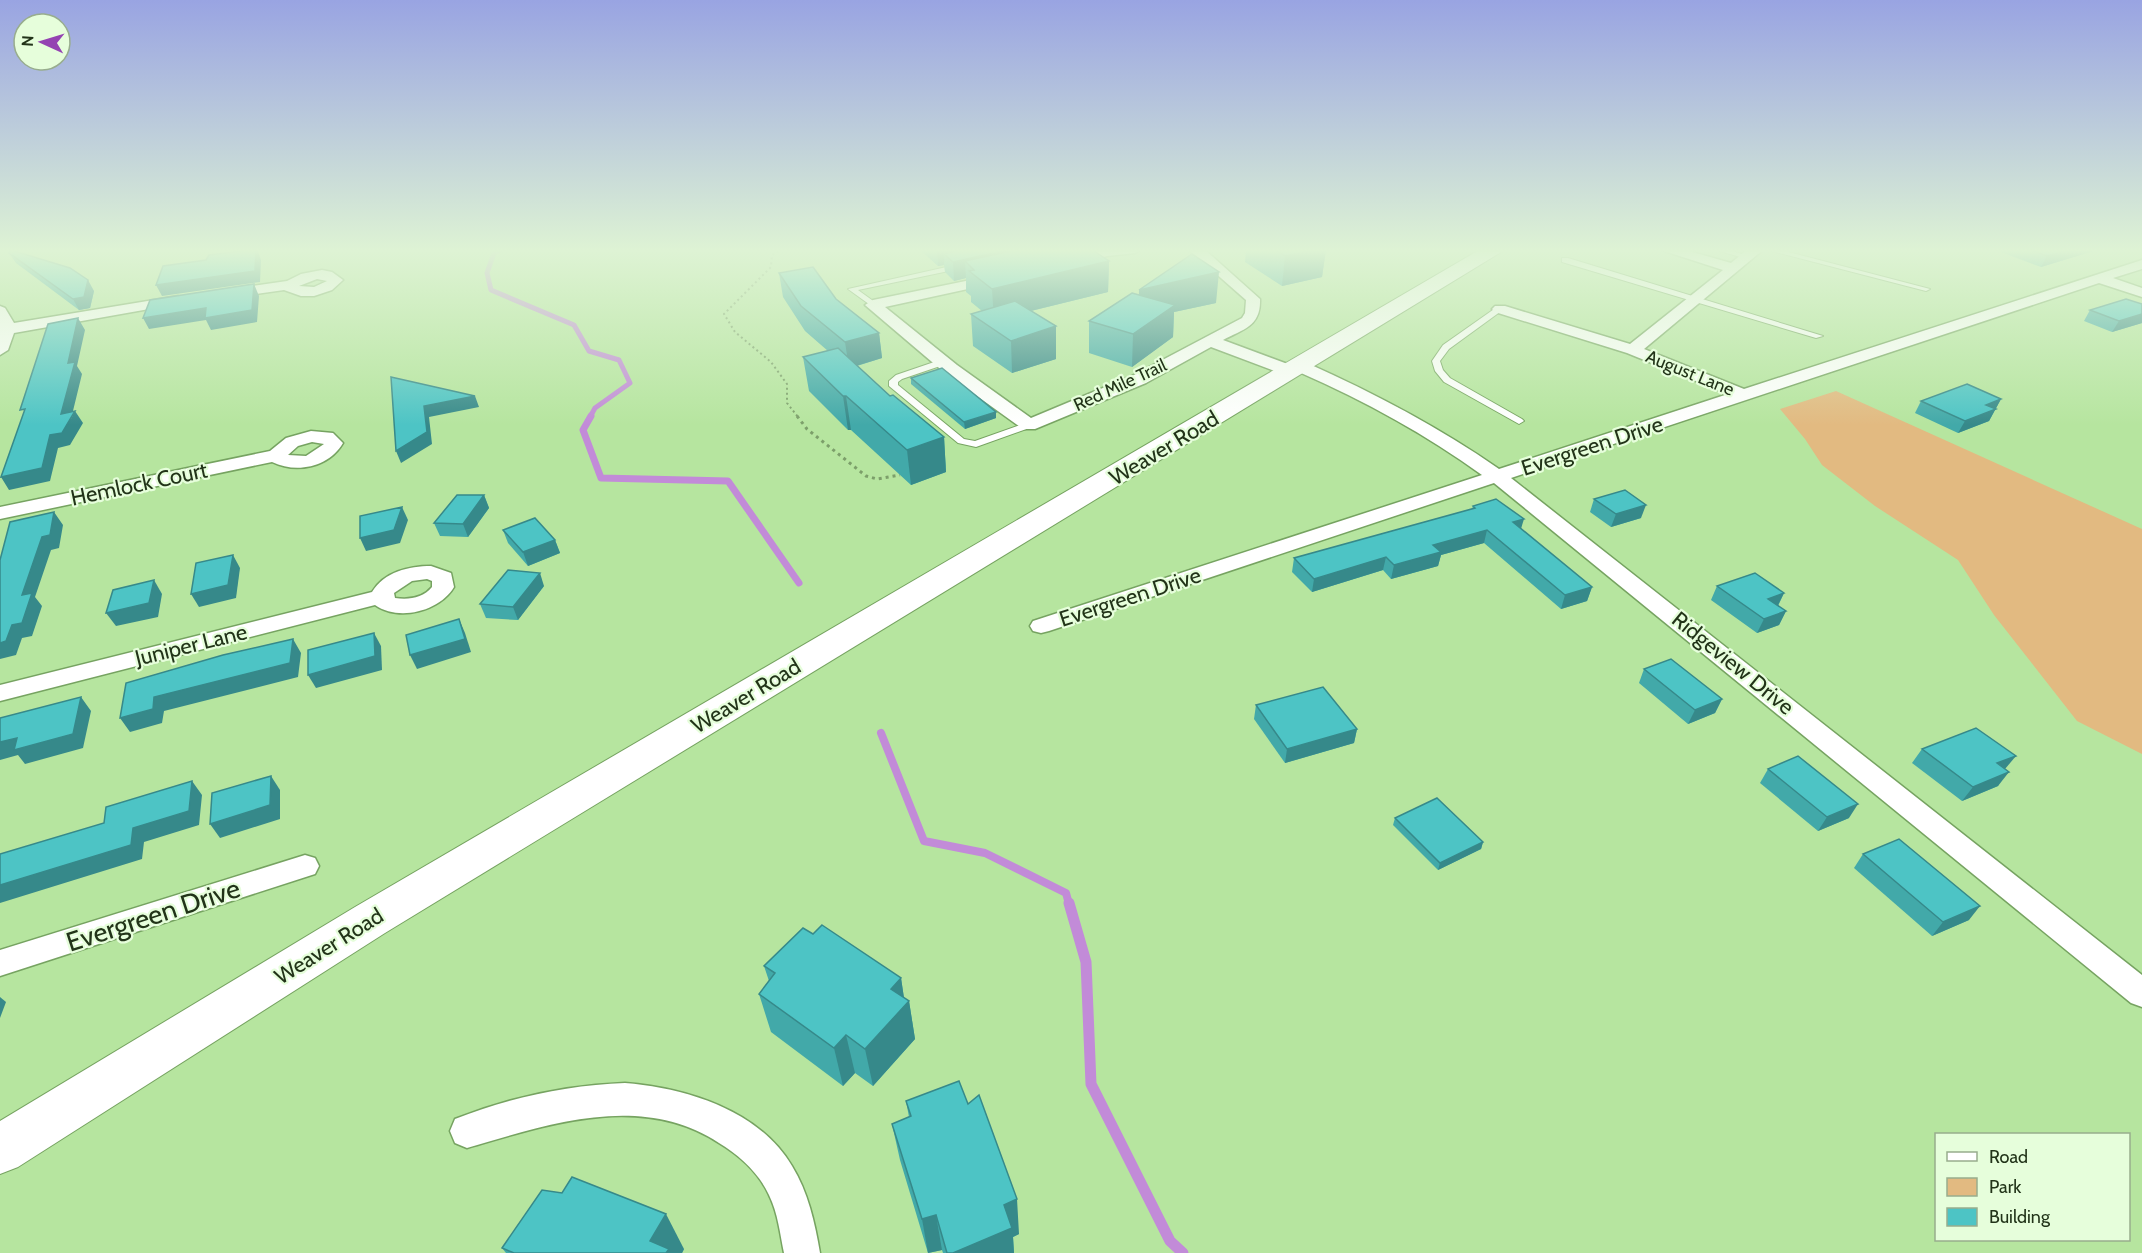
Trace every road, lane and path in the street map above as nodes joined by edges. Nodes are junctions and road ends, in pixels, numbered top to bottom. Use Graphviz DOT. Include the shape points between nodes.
graph roads {
  1 [pos="133,307"];
  2 [pos="731,307"];
  3 [pos="876,307"];
  4 [pos="1253,307"];
  5 [pos="1400,307"];
  6 [pos="1687,307"];
  7 [pos="1722,307"];
  8 [pos="2009,307"];
  9 [pos="1500,309"];
  10 [pos="0,311"];
  11 [pos="8,329"];
  12 [pos="1819,336"];
  13 [pos="1217,337"];
  14 [pos="0,350"];
  15 [pos="1633,350"];
  16 [pos="943,362"];
  17 [pos="1300,368"];
  18 [pos="1744,395"];
  19 [pos="1519,421"];
  20 [pos="1029,425"];
  21 [pos="278,455"];
  22 [pos="900,475"];
  23 [pos="1498,477"];
  24 [pos="0,513"];
  25 [pos="381,597"];
  26 [pos="1041,626"];
  27 [pos="0,693"];
  28 [pos="305,866"];
  29 [pos="0,963"];
  30 [pos="2142,993"];
  31 [pos="467,1131"];
  32 [pos="0,1149"];
  33 [pos="802,1253"];
  1 -- 11 [label="street"];
  2 -- 22 [label="path" via="724,314 735,332 771,362 787,384 787,403 807,429 866,476 877,479"];
  3 -- 16 [label="street"];
  4 -- 13 [label="street, Red Mile Trail" via="1247,321"];
  5 -- 17 [label="main road, Weaver Road"];
  6 -- 15 [label="street"];
  7 -- 12 [label="lane"];
  8 -- 18 [label="street, Evergreen Drive"];
  9 -- 15 [label="street, August Lane"];
  9 -- 19 [label="lane" via="1446,347 1436,361 1447,380"];
  10 -- 11 [label="street"];
  11 -- 14 [label="street"];
  13 -- 17 [label="street"];
  13 -- 20 [label="street, Red Mile Trail" via="1140,379"];
  15 -- 18 [label="street, August Lane"];
  16 -- 20 [label="street"];
  16 -- 20 [label="lane" via="899,377 893,381 894,386 969,444"];
  17 -- 23 [label="street, Ridgeview Drive" via="1348,387 1419,424"];
  17 -- 32 [label="main road, Weaver Road" via="391,908"];
  18 -- 23 [label="street, Evergreen Drive"];
  21 -- 24 [label="street, Hemlock Court"];
  23 -- 26 [label="street, Evergreen Drive"];
  23 -- 30 [label="street, Ridgeview Drive"];
  25 -- 27 [label="street, Juniper Lane"];
  28 -- 29 [label="street, Evergreen Drive"];
  31 -- 33 [label="street" via="601,1100 651,1101 707,1116 753,1145 776,1172 796,1220"];
}
